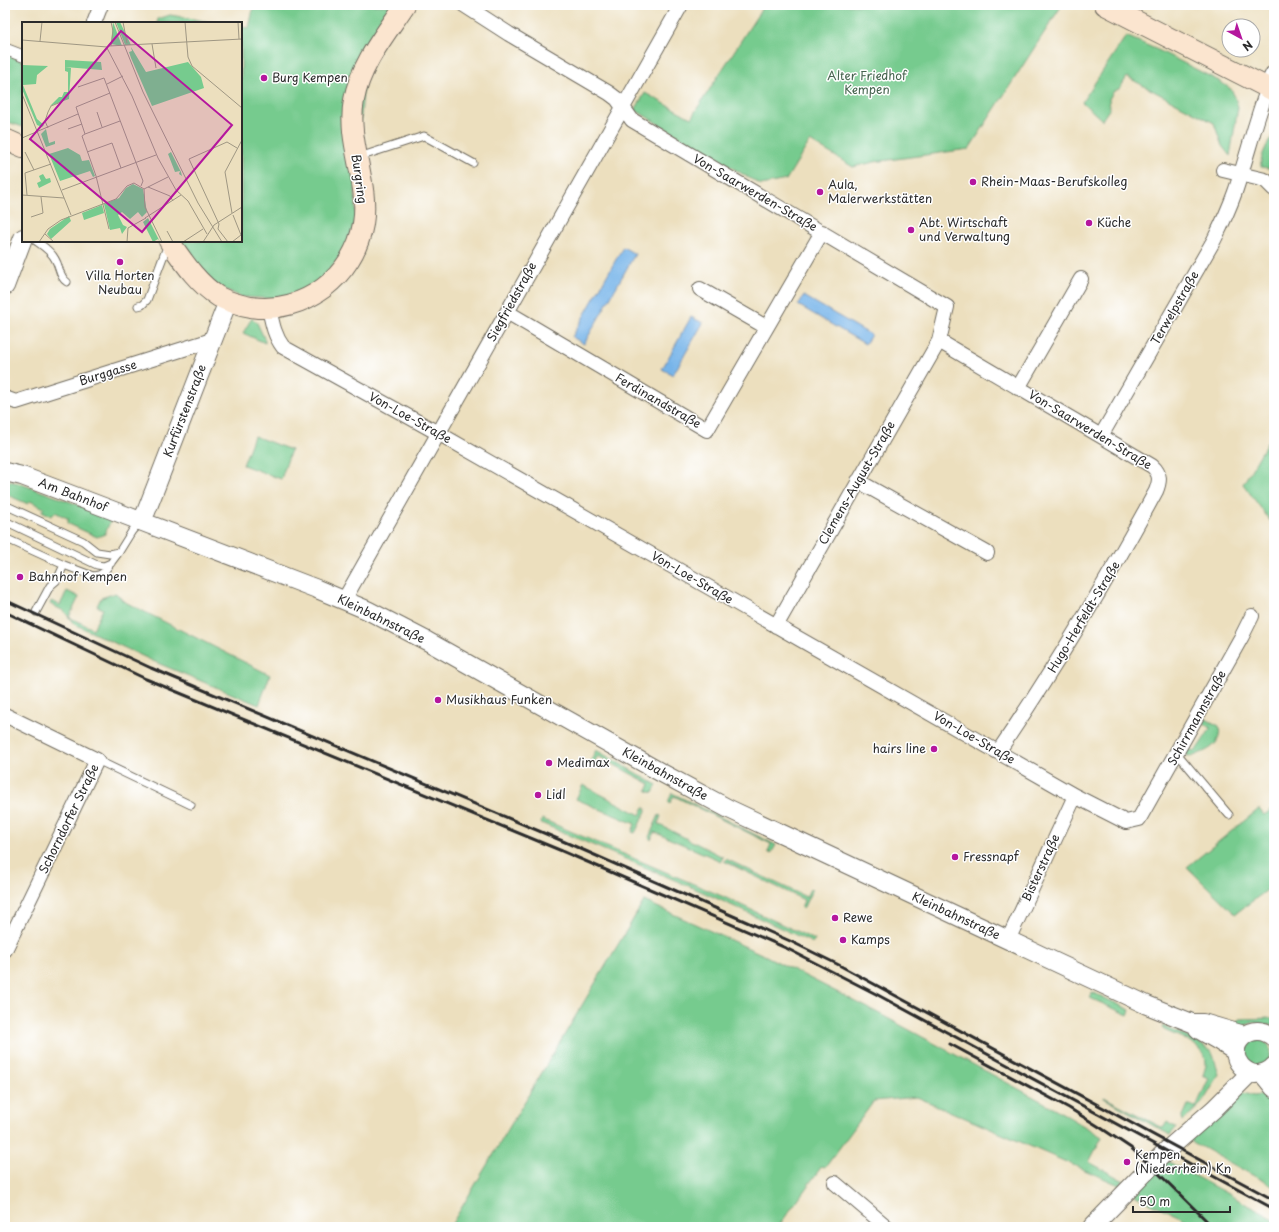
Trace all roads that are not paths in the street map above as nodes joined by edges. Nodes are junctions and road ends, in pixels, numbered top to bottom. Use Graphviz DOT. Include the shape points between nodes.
graph roads {
  1 [pos="101,5"];
  2 [pos="405,5"];
  3 [pos="464,5"];
  4 [pos="680,5"];
  5 [pos="1105,5"];
  6 [pos="94,22"];
  7 [pos="5,49"];
  8 [pos="22,56"];
  9 [pos="1272,85"];
  10 [pos="622,107"];
  11 [pos="5,139"];
  12 [pos="22,146"];
  13 [pos="357,158"];
  14 [pos="473,163"];
  15 [pos="1223,170"];
  16 [pos="1240,175"];
  17 [pos="1274,189"];
  18 [pos="822,232"];
  19 [pos="22,241"];
  20 [pos="37,242"];
  21 [pos="169,242"];
  22 [pos="170,242"];
  23 [pos="1081,279"];
  24 [pos="67,282"];
  25 [pos="5,286"];
  26 [pos="700,289"];
  27 [pos="228,301"];
  28 [pos="138,306"];
  29 [pos="269,308"];
  30 [pos="507,312"];
  31 [pos="766,327"];
  32 [pos="212,340"];
  33 [pos="938,341"];
  34 [pos="1018,388"];
  35 [pos="5,398"];
  36 [pos="438,434"];
  37 [pos="1101,436"];
  38 [pos="5,472"];
  39 [pos="1160,476"];
  40 [pos="858,481"];
  41 [pos="5,505"];
  42 [pos="5,520"];
  43 [pos="141,521"];
  44 [pos="5,538"];
  45 [pos="120,552"];
  46 [pos="987,553"];
  47 [pos="111,563"];
  48 [pos="64,565"];
  49 [pos="344,600"];
  50 [pos="36,612"];
  51 [pos="1252,616"];
  52 [pos="776,626"];
  53 [pos="5,715"];
  54 [pos="998,752"];
  55 [pos="1181,758"];
  56 [pos="98,760"];
  57 [pos="1075,796"];
  58 [pos="191,805"];
  59 [pos="1229,815"];
  60 [pos="1140,819"];
  61 [pos="1008,940"];
  62 [pos="5,950"];
  63 [pos="1192,1023"];
  64 [pos="1244,1035"];
  65 [pos="1273,1036"];
  66 [pos="1252,1066"];
  67 [pos="1274,1088"];
  68 [pos="835,1183"];
  69 [pos="887,1227"];
  70 [pos="1092,1227"];
  1 -- 6 [label="street"];
  2 -- 13 [label="main road, Burgring" via="368,63 356,89 352,128"];
  3 -- 10 [label="street, Von-Saarwerden-Straße" via="609,93"];
  4 -- 10 [label="street, Siegfriedstraße"];
  5 -- 9 [label="main road"];
  7 -- 8 [label="street"];
  9 -- 16 [label="street, Terwelpstraße" via="1258,112"];
  10 -- 18 [label="street, Von-Saarwerden-Straße" via="632,120"];
  10 -- 30 [label="street, Siegfriedstraße"];
  11 -- 12 [label="main road"];
  13 -- 14 [label="lane" via="424,136"];
  13 -- 29 [label="main road, Burgring" via="364,214 361,233 352,254 339,274 320,291 294,303"];
  15 -- 16 [label="street"];
  16 -- 17 [label="street" via="1265,180"];
  16 -- 37 [label="street, Terwelpstraße" via="1214,240"];
  18 -- 31 [label="street, Ferdinandstraße"];
  18 -- 33 [label="street, Von-Saarwerden-Straße" via="951,307"];
  19 -- 25 [label="street"];
  20 -- 24 [label="lane" via="55,258 62,277"];
  21 -- 28 [label="lane" via="147,300"];
  22 -- 27 [label="main road, Burgring" via="204,285"];
  23 -- 34 [label="street, Von-Saarwerden-Straße"];
  26 -- 31 [label="street"];
  27 -- 29 [label="main road, Burgring" via="244,306"];
  27 -- 32 [label="street, Kurfürstenstraße"];
  29 -- 36 [label="street, Von-Loe-Straße" via="274,330 283,347"];
  30 -- 31 [label="street, Ferdinandstraße" via="707,430"];
  30 -- 36 [label="street, Siegfriedstraße"];
  32 -- 35 [label="street, Burggasse" via="16,402"];
  32 -- 43 [label="street, Kurfürstenstraße"];
  33 -- 34 [label="street, Von-Saarwerden-Straße"];
  33 -- 40 [label="street, Clemens-August-Straße"];
  34 -- 37 [label="street, Von-Saarwerden-Straße"];
  36 -- 49 [label="street, Siegfriedstraße"];
  36 -- 52 [label="street, Von-Loe-Straße"];
  37 -- 39 [label="street, Von-Saarwerden-Straße" via="1152,466"];
  38 -- 43 [label="street, Am Bahnhof"];
  39 -- 54 [label="street, Hugo-Herfeldt-Straße" via="1156,491 1105,584 1059,660"];
  40 -- 46 [label="street"];
  40 -- 52 [label="street, Clemens-August-Straße"];
  41 -- 45 [label="lane" via="83,541 97,552"];
  42 -- 47 [label="lane" via="97,565"];
  43 -- 45 [label="lane"];
  43 -- 49 [label="street, Kleinbahnstraße"];
  44 -- 48 [label="lane"];
  45 -- 47 [label="lane"];
  47 -- 48 [label="lane" via="104,572 93,576"];
  48 -- 50 [label="lane"];
  49 -- 61 [label="street, Kleinbahnstraße" via="427,641 729,809"];
  51 -- 60 [label="street, Schirrmannstraße"];
  52 -- 54 [label="street, Von-Loe-Straße"];
  53 -- 56 [label="street, Schorndorfer Straße"];
  54 -- 57 [label="street, Von-Loe-Straße"];
  55 -- 59 [label="lane"];
  56 -- 58 [label="lane"];
  56 -- 62 [label="street, Schorndorfer Straße"];
  57 -- 60 [label="street, Von-Loe-Straße" via="1126,822"];
  57 -- 61 [label="street, Bisterstraße"];
  61 -- 63 [label="street, Kleinbahnstraße" via="1147,1005"];
  63 -- 64 [label="street, Kleinbahnstraße" via="1203,1023"];
  63 -- 66 [label="street, Kleinbahnstraße" via="1198,1030 1219,1041"];
  64 -- 65 [label="street" via="1257,1030"];
  64 -- 66 [label="street" via="1236,1046"];
  66 -- 67 [label="street, Kleinbahnstraße"];
  66 -- 70 [label="street" via="1214,1109 1166,1151"];
  68 -- 69 [label="street"];
}
